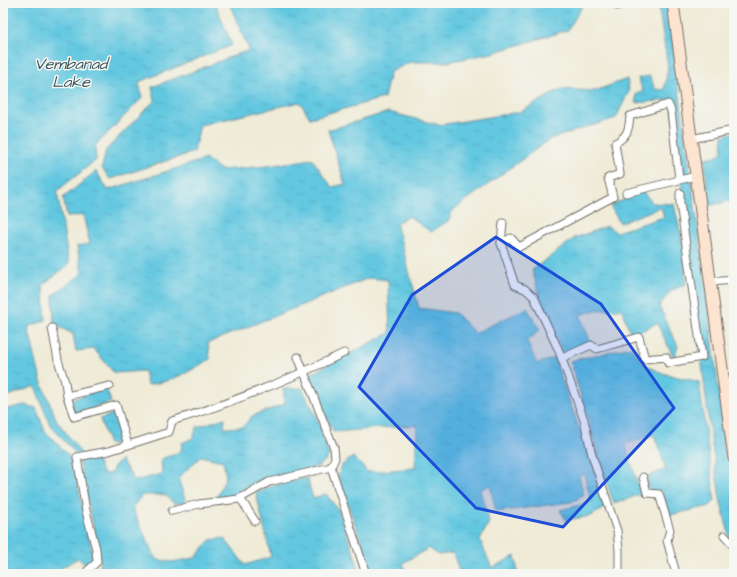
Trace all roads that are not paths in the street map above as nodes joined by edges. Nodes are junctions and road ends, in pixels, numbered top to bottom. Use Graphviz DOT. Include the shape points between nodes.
graph roads {
  1 [pos="629,3"];
  2 [pos="673,3"];
  3 [pos="617,6"];
  4 [pos="734,130"];
  5 [pos="691,139"];
  6 [pos="696,176"];
  7 [pos="679,179"];
  8 [pos="680,192"];
  9 [pos="626,193"];
  10 [pos="502,223"];
  11 [pos="501,243"];
  12 [pos="734,280"];
  13 [pos="710,282"];
  14 [pos="52,328"];
  15 [pos="344,353"];
  16 [pos="298,357"];
  17 [pos="562,358"];
  18 [pos="304,372"];
  19 [pos="110,386"];
  20 [pos="67,396"];
  21 [pos="732,433"];
  22 [pos="128,445"];
  23 [pos="734,458"];
  24 [pos="331,467"];
  25 [pos="643,477"];
  26 [pos="240,498"];
  27 [pos="172,511"];
  28 [pos="255,521"];
  29 [pos="724,535"];
  30 [pos="734,546"];
  31 [pos="87,571"];
  32 [pos="366,574"];
  33 [pos="619,574"];
  34 [pos="676,574"];
  1 -- 3 [label="street"];
  2 -- 5 [label="street"];
  4 -- 5 [label="street"];
  5 -- 6 [label="street"];
  6 -- 7 [label="street"];
  6 -- 13 [label="street"];
  7 -- 9 [label="street"];
  7 -- 11 [label="street" via="668,104 630,116 629,129 624,139 615,143 620,174 608,178 613,197 519,247 512,238"];
  8 -- 17 [label="street" via="691,290 702,357 668,363 666,357 645,359 639,337 597,350 591,345"];
  10 -- 11 [label="street"];
  11 -- 17 [label="street" via="515,285 534,297"];
  12 -- 13 [label="street"];
  13 -- 21 [label="street"];
  14 -- 20 [label="street"];
  15 -- 18 [label="street"];
  16 -- 18 [label="street"];
  17 -- 33 [label="street" via="584,420 592,455 617,531"];
  18 -- 22 [label="street" via="220,407 172,421 169,432"];
  18 -- 24 [label="street" via="334,448 335,458"];
  19 -- 20 [label="street"];
  20 -- 22 [label="street" via="74,417 116,405"];
  21 -- 23 [label="street"];
  22 -- 31 [label="street" via="77,457 86,511 96,549 97,562"];
  24 -- 26 [label="street" via="269,482"];
  24 -- 32 [label="street"];
  25 -- 34 [label="street" via="647,493 659,494 670,530 667,540"];
  26 -- 27 [label="street"];
  26 -- 28 [label="street"];
  29 -- 30 [label="street"];
}
